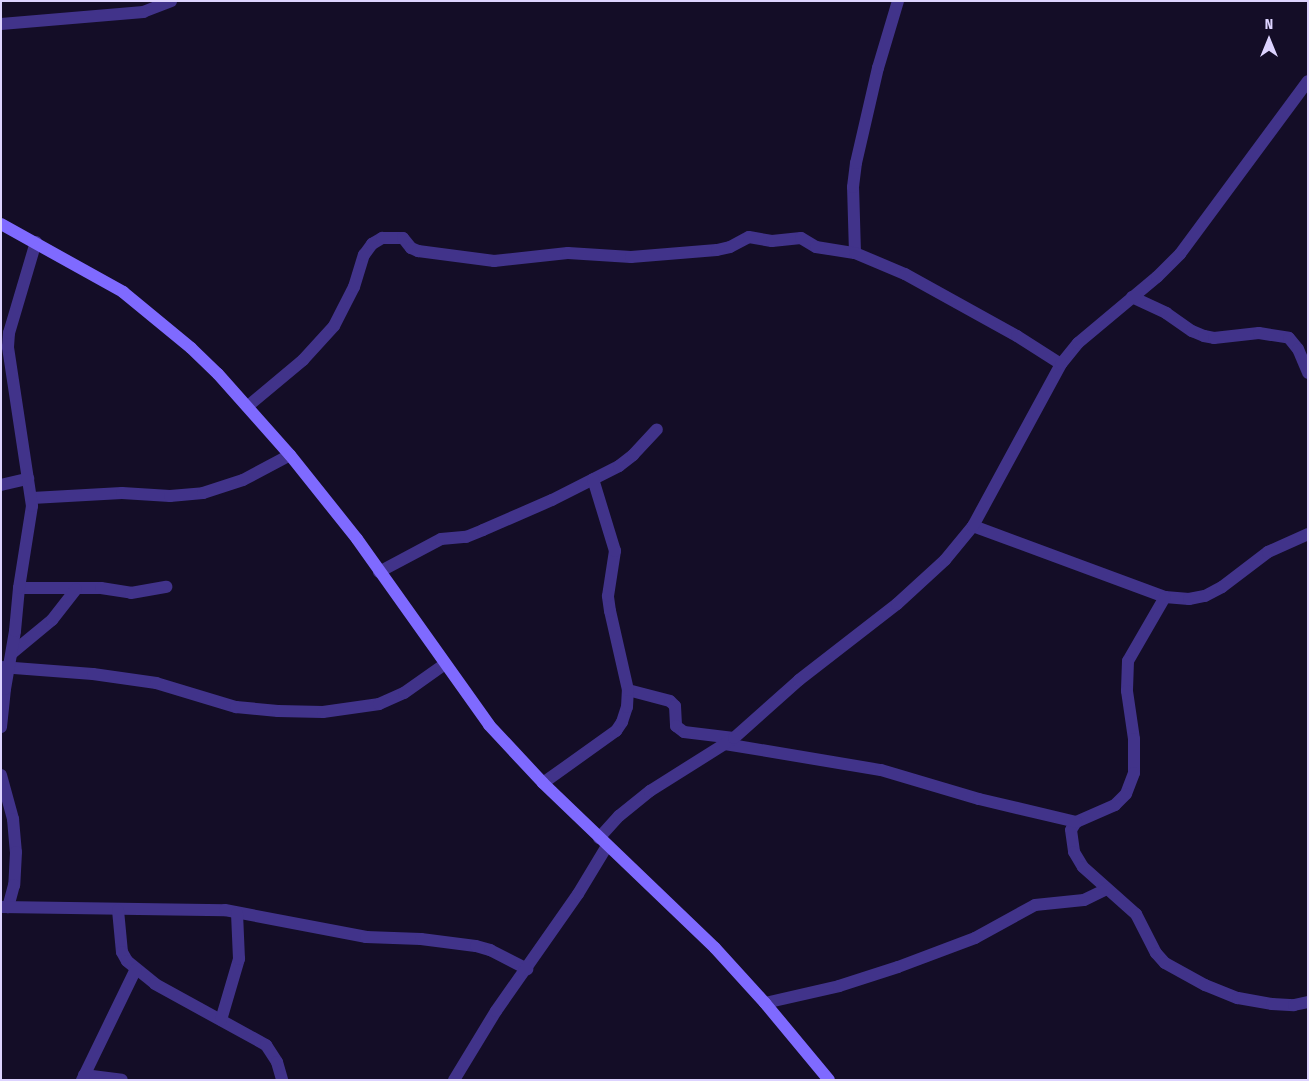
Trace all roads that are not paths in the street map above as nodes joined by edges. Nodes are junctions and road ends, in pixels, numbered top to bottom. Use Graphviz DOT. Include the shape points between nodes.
graph roads {
  1 [pos="171,1"];
  2 [pos="898,1"];
  3 [pos="1,24"];
  4 [pos="1308,81"];
  5 [pos="1,224"];
  6 [pos="36,242"];
  7 [pos="855,253"];
  8 [pos="1132,297"];
  9 [pos="4,349"];
  10 [pos="1060,364"];
  11 [pos="1308,373"];
  12 [pos="248,406"];
  13 [pos="657,429"];
  14 [pos="290,455"];
  15 [pos="593,479"];
  16 [pos="28,480"];
  17 [pos="1,485"];
  18 [pos="32,498"];
  19 [pos="973,526"];
  20 [pos="1308,534"];
  21 [pos="379,572"];
  22 [pos="166,587"];
  23 [pos="19,588"];
  24 [pos="76,589"];
  25 [pos="1165,597"];
  26 [pos="12,653"];
  27 [pos="445,664"];
  28 [pos="5,668"];
  29 [pos="628,690"];
  30 [pos="1,728"];
  31 [pos="730,741"];
  32 [pos="1,775"];
  33 [pos="543,783"];
  34 [pos="1076,822"];
  35 [pos="603,842"];
  36 [pos="1107,890"];
  37 [pos="5,907"];
  38 [pos="118,910"];
  39 [pos="237,912"];
  40 [pos="136,969"];
  41 [pos="527,969"];
  42 [pos="765,1002"];
  43 [pos="1308,1002"];
  44 [pos="221,1020"];
  45 [pos="83,1077"];
  46 [pos="122,1080"];
  47 [pos="282,1080"];
  48 [pos="454,1080"];
  49 [pos="829,1080"];
  1 -- 3 [label="street" via="143,12"];
  2 -- 7 [label="street" via="878,68 855,171"];
  4 -- 8 [label="street" via="1180,254"];
  5 -- 6 [label="street"];
  6 -- 9 [label="street"];
  6 -- 12 [label="street" via="123,292 191,348"];
  7 -- 10 [label="street" via="937,290"];
  7 -- 12 [label="street" via="823,249 799,237 772,241 749,237 717,250 631,257 568,252 494,260 418,251 403,238 382,238 372,244 364,255 354,287 334,326 303,360"];
  8 -- 10 [label="street" via="1078,343"];
  8 -- 11 [label="street" via="1204,336 1214,338 1259,333 1289,338 1298,349"];
  9 -- 16 [label="street"];
  10 -- 19 [label="street"];
  12 -- 14 [label="street"];
  13 -- 15 [label="street" via="626,461"];
  14 -- 18 [label="street" via="243,480 203,493"];
  14 -- 21 [label="street"];
  15 -- 21 [label="street" via="466,536 441,539"];
  15 -- 29 [label="street" via="615,551 608,596"];
  16 -- 17 [label="street"];
  16 -- 18 [label="street"];
  18 -- 23 [label="street"];
  19 -- 25 [label="street"];
  19 -- 31 [label="street" via="945,560 897,604 799,680"];
  20 -- 25 [label="street" via="1268,552 1205,596 1189,599"];
  21 -- 27 [label="street"];
  22 -- 24 [label="street" via="131,593 109,588"];
  23 -- 24 [label="street"];
  23 -- 26 [label="street"];
  24 -- 26 [label="street" via="52,620"];
  25 -- 34 [label="street" via="1128,661 1127,691 1134,739 1134,773 1126,794 1115,805"];
  26 -- 28 [label="street"];
  27 -- 28 [label="street" via="404,692 379,704 323,712 236,707 156,683 93,674"];
  27 -- 33 [label="street" via="489,725"];
  28 -- 30 [label="street"];
  29 -- 31 [label="street" via="670,701 674,706 675,723 684,732"];
  29 -- 33 [label="street" via="627,707 616,730"];
  31 -- 34 [label="street" via="880,770 979,799"];
  31 -- 35 [label="street" via="650,791 619,816"];
  32 -- 37 [label="street" via="13,819 16,852 14,885"];
  33 -- 35 [label="street"];
  34 -- 36 [label="street" via="1071,830 1074,852 1083,867"];
  35 -- 41 [label="street"];
  35 -- 42 [label="street" via="715,948"];
  36 -- 42 [label="street" via="1084,900 1035,905 975,938 898,967 839,986"];
  36 -- 43 [label="street" via="1128,904 1156,953 1178,971 1238,998 1272,1004"];
  37 -- 38 [label="street"];
  38 -- 39 [label="street" via="215,909"];
  38 -- 40 [label="street" via="122,952"];
  39 -- 41 [label="street" via="366,938 421,938 476,946"];
  39 -- 44 [label="street" via="239,959"];
  40 -- 44 [label="street" via="155,984"];
  40 -- 45 [label="street"];
  41 -- 48 [label="street" via="491,1019"];
  42 -- 49 [label="street"];
  44 -- 47 [label="street" via="266,1046 277,1062"];
  45 -- 46 [label="street"];
}
